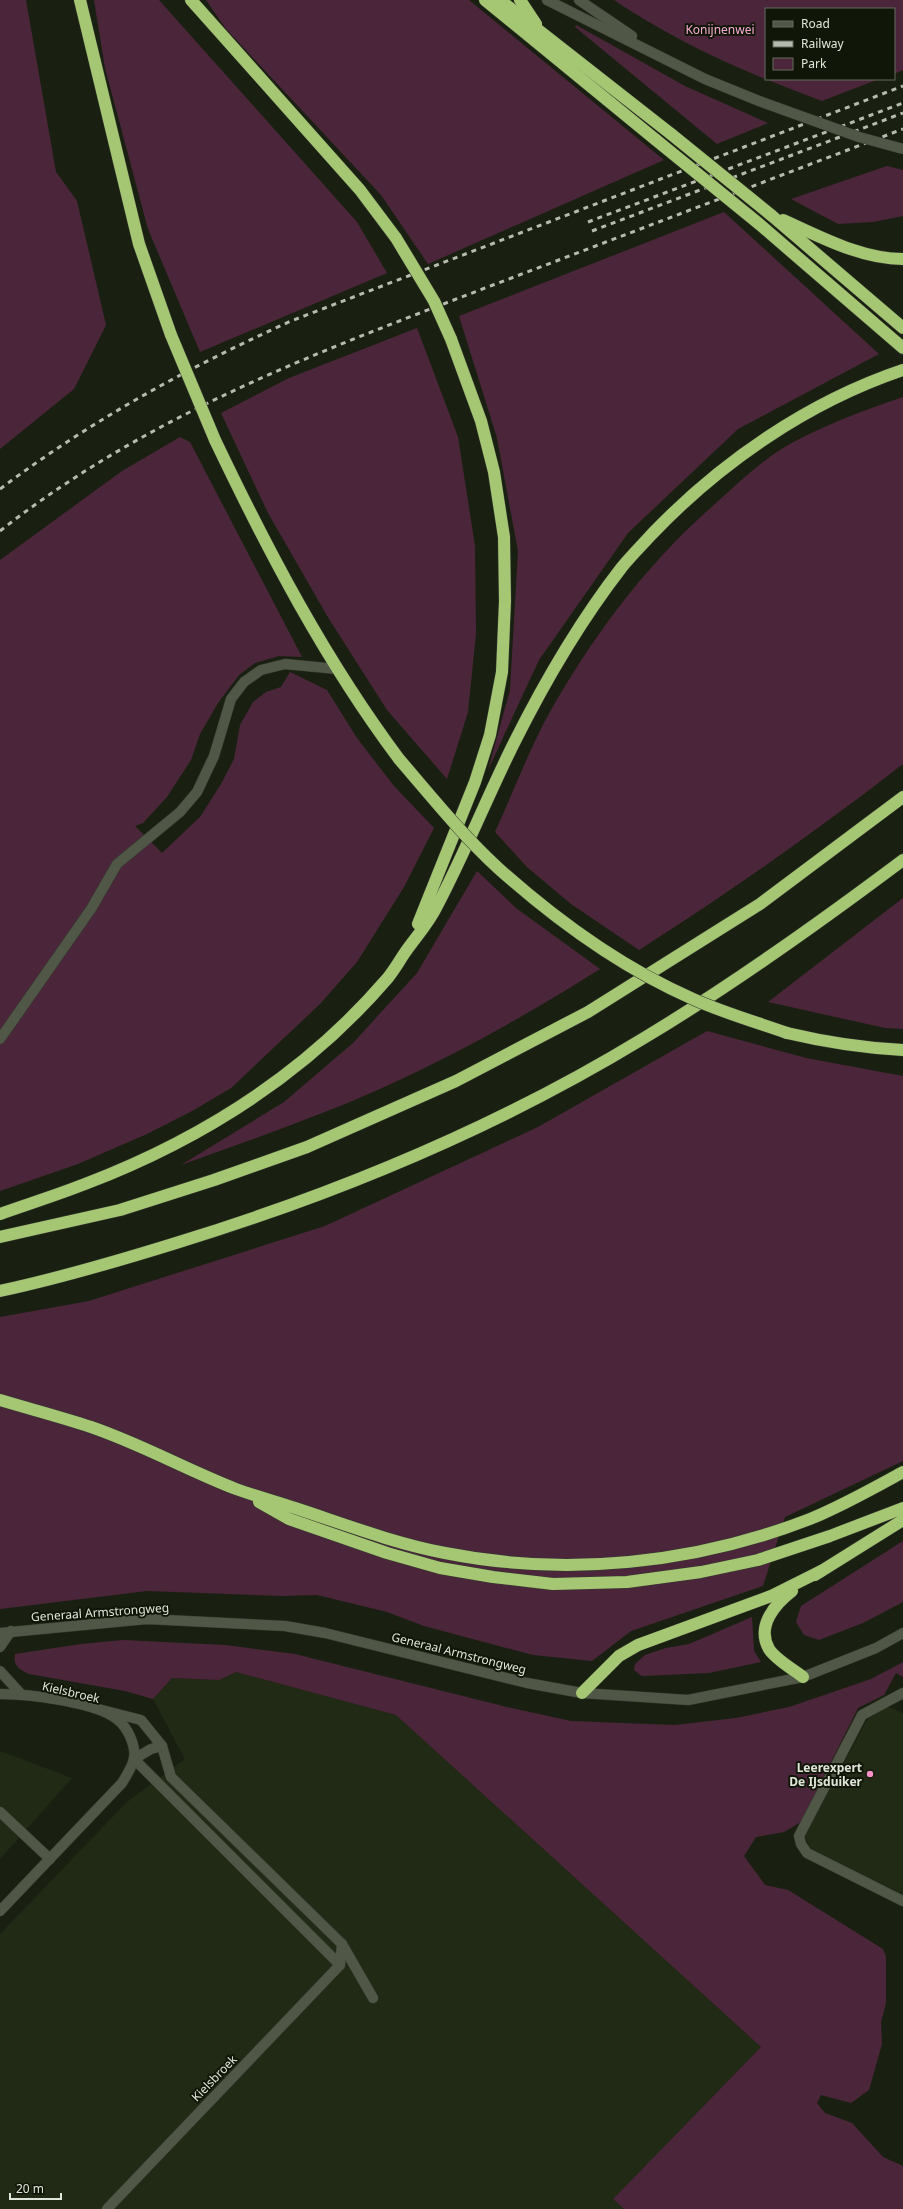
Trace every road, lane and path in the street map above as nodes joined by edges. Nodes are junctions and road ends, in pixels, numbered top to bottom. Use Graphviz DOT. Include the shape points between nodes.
graph roads {
  1 [pos="80,0"];
  2 [pos="191,0"];
  3 [pos="485,0"];
  4 [pos="500,0"];
  5 [pos="520,0"];
  6 [pos="547,0"];
  7 [pos="579,0"];
  8 [pos="544,35"];
  9 [pos="670,62"];
  10 [pos="903,149"];
  11 [pos="771,215"];
  12 [pos="903,259"];
  13 [pos="903,328"];
  14 [pos="903,348"];
  15 [pos="903,370"];
  16 [pos="337,669"];
  17 [pos="903,797"];
  18 [pos="903,860"];
  19 [pos="405,953"];
  20 [pos="0,1039"];
  21 [pos="903,1050"];
  22 [pos="0,1214"];
  23 [pos="0,1238"];
  24 [pos="0,1291"];
  25 [pos="0,1400"];
  26 [pos="903,1472"];
  27 [pos="237,1490"];
  28 [pos="903,1508"];
  29 [pos="903,1520"];
  30 [pos="821,1571"];
  31 [pos="10,1631"];
  32 [pos="0,1633"];
  33 [pos="903,1633"];
  34 [pos="0,1646"];
  35 [pos="0,1671"];
  36 [pos="803,1677"];
  37 [pos="582,1693"];
  38 [pos="903,1693"];
  39 [pos="0,1694"];
  40 [pos="21,1694"];
  41 [pos="94,1708"];
  42 [pos="162,1746"];
  43 [pos="134,1759"];
  44 [pos="0,1812"];
  45 [pos="50,1859"];
  46 [pos="903,1901"];
  47 [pos="0,1911"];
  48 [pos="342,1944"];
  49 [pos="340,1965"];
  50 [pos="373,1998"];
  51 [pos="108,2209"];
  1 -- 16 [label="highway, bridge" via="139,244 171,335 215,440 282,576"];
  2 -- 19 [label="highway, bridge" via="360,190 396,238 434,301 452,339 481,421 495,479 504,537 502,672 490,734 475,782 427,906"];
  3 -- 14 [label="highway, bridge" via="758,223"];
  4 -- 8 [label="highway"];
  5 -- 8 [label="highway"];
  6 -- 9 [label="street"];
  7 -- 9 [label="street"];
  8 -- 11 [label="highway, bridge"];
  9 -- 10 [label="street, bridge" via="759,101"];
  11 -- 12 [label="highway" via="850,250"];
  11 -- 13 [label="highway"];
  15 -- 19 [label="highway" via="835,398 778,430 730,463 678,507 623,565 590,611 515,740 436,910"];
  16 -- 20 [label="street" via="285,664 261,670 244,682 231,699 214,756 197,792 180,812 116,864 91,909"];
  16 -- 21 [label="highway, bridge" via="399,759 444,811 498,868 596,945 658,982 693,999 787,1033 871,1049"];
  17 -- 23 [label="highway" via="760,904 588,1012 456,1081 307,1147 214,1180 120,1210"];
  18 -- 24 [label="highway" via="824,920 728,986 636,1043 488,1123 340,1188 244,1222 123,1260"];
  19 -- 22 [label="highway" via="389,977 354,1015 297,1067 243,1106 156,1154 86,1184"];
  25 -- 27 [label="highway" via="93,1428"];
  26 -- 27 [label="highway" via="809,1520 732,1544 685,1555 635,1562 556,1566 437,1552 391,1540"];
  27 -- 28 [label="highway" via="289,1519 388,1553 440,1568 553,1584 627,1582 701,1572 758,1560"];
  29 -- 30 [label="highway"];
  30 -- 36 [label="highway" via="785,1596 774,1607 766,1622 765,1636 769,1649"];
  30 -- 37 [label="highway" via="771,1596 638,1645 619,1656"];
  31 -- 32 [label="street, Generaal Armstrongweg"];
  31 -- 34 [label="street"];
  31 -- 37 [label="street, Generaal Armstrongweg" via="148,1619 285,1626 339,1636 527,1683"];
  33 -- 36 [label="street, Generaal Armstrongweg" via="876,1648"];
  35 -- 40 [label="street"];
  36 -- 37 [label="street, Generaal Armstrongweg" via="688,1700"];
  38 -- 46 [label="street" via="862,1715 799,1836 807,1853"];
  39 -- 40 [label="street, Kielsbroek"];
  40 -- 41 [label="street, Kielsbroek"];
  41 -- 42 [label="street" via="141,1720"];
  41 -- 43 [label="street, Kielsbroek" via="117,1719 127,1729"];
  42 -- 43 [label="street"];
  42 -- 48 [label="street" via="171,1777"];
  43 -- 45 [label="street" via="122,1783"];
  43 -- 49 [label="street"];
  44 -- 45 [label="street"];
  45 -- 47 [label="street"];
  48 -- 49 [label="street"];
  48 -- 50 [label="street"];
  49 -- 51 [label="street, Kielsbroek"];
}
